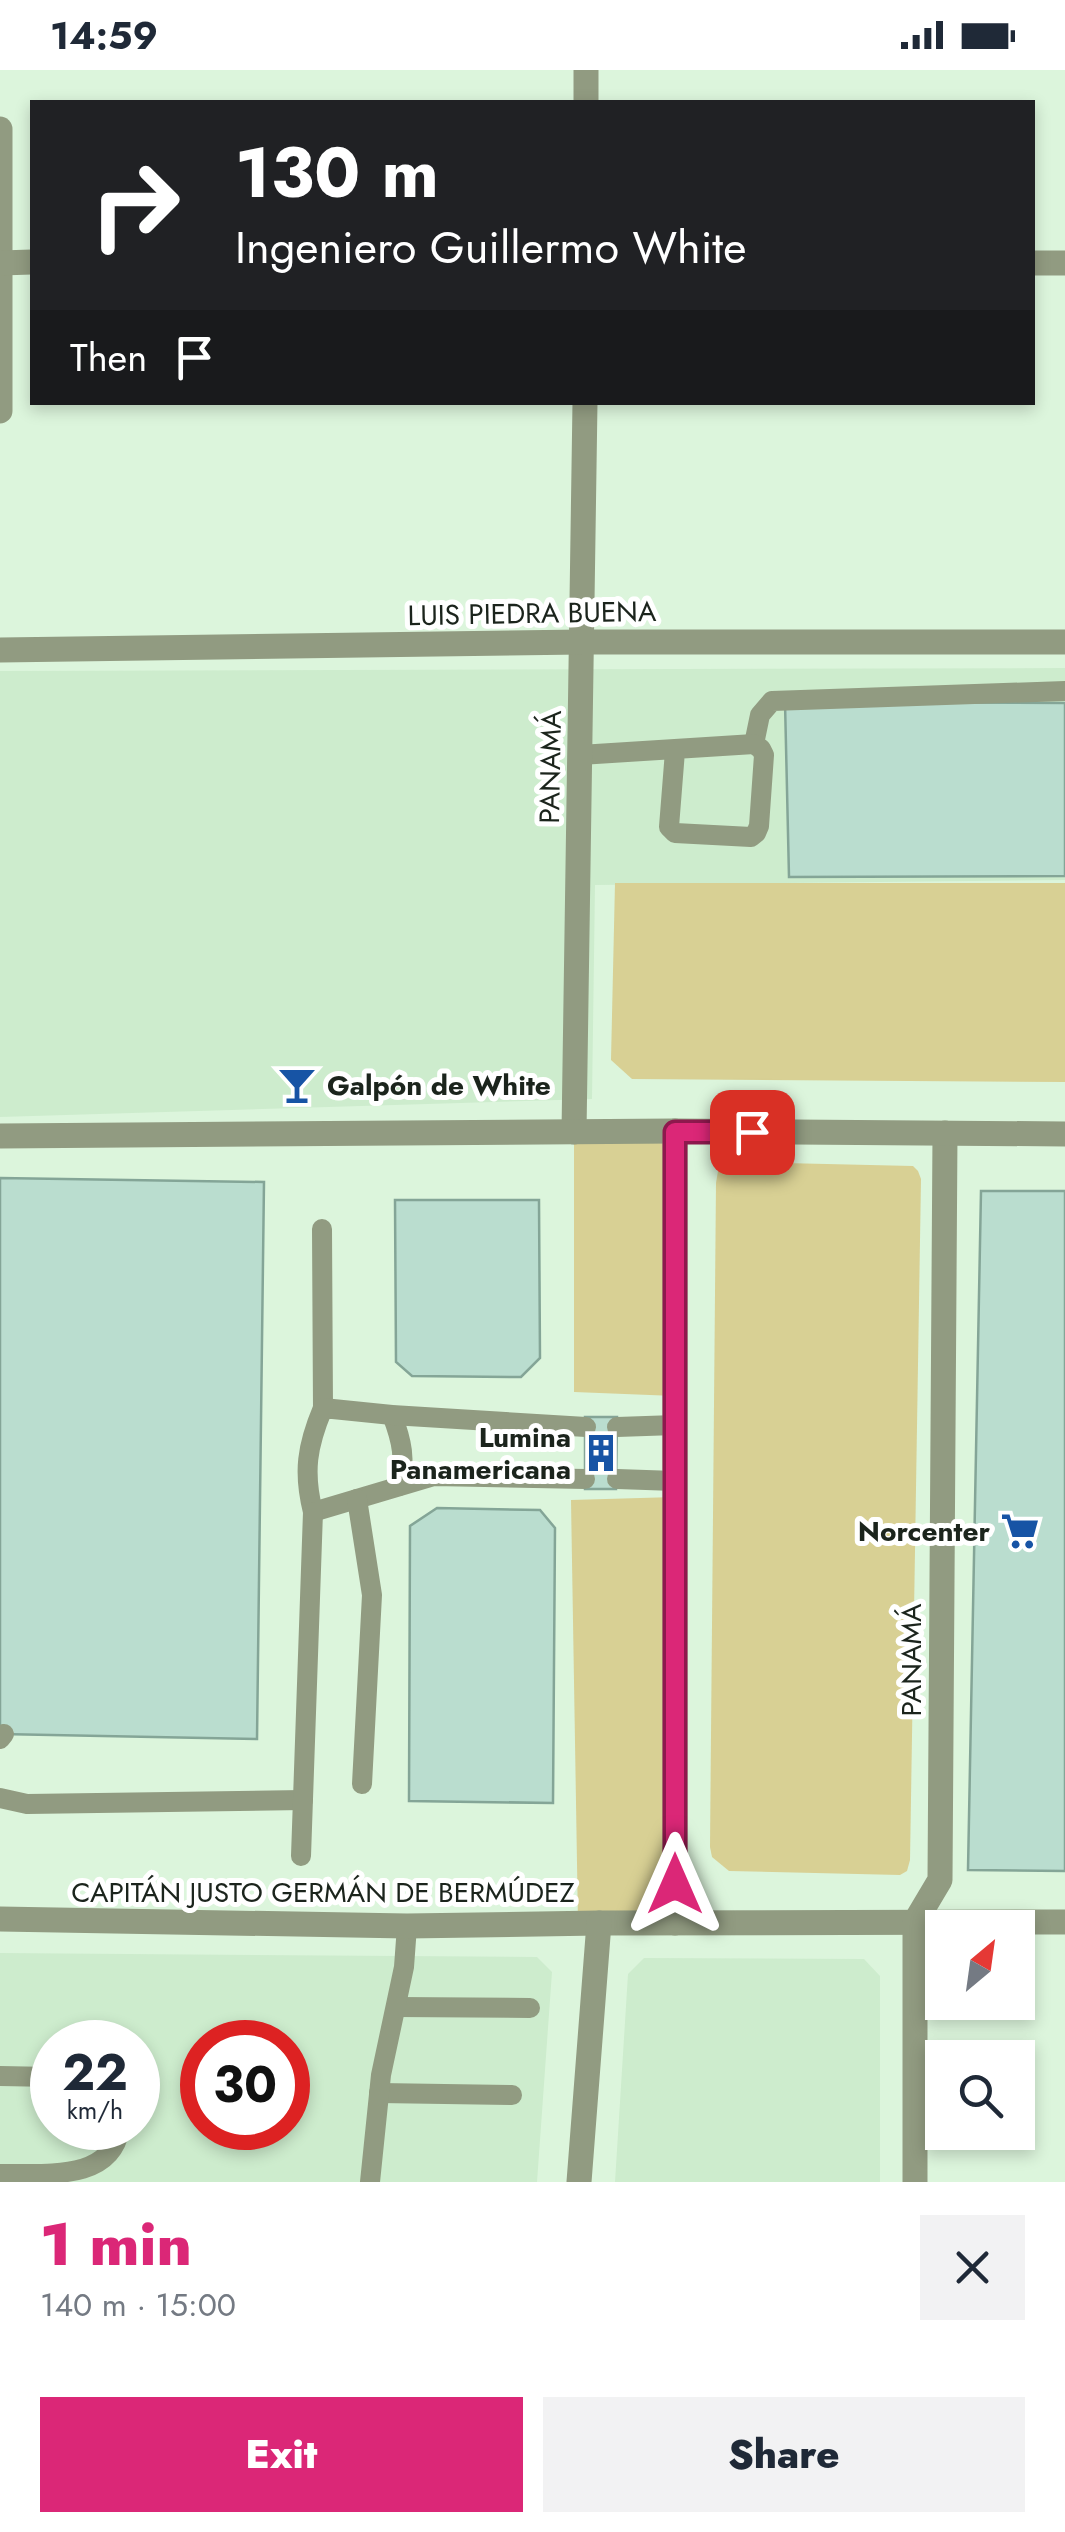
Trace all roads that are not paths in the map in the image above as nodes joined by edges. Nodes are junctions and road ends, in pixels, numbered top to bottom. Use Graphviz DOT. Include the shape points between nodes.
graph roads {
  1 [pos="586,70"];
  2 [pos="586,100"];
  3 [pos="0,129"];
  4 [pos="30,262"];
  5 [pos="0,263"];
  6 [pos="1035,263"];
  7 [pos="1065,263"];
  8 [pos="585,405"];
  9 [pos="0,411"];
  10 [pos="582,642"];
  11 [pos="1065,642"];
  12 [pos="0,650"];
  13 [pos="1065,691"];
  14 [pos="754,744"];
  15 [pos="675,751"];
  16 [pos="580,755"];
  17 [pos="574,1132"];
  18 [pos="675,1132"];
  19 [pos="945,1132"];
  20 [pos="1065,1134"];
  21 [pos="0,1136"];
  22 [pos="322,1229"];
  23 [pos="323,1408"];
  24 [pos="392,1416"];
  25 [pos="674,1425"];
  26 [pos="617,1426"];
  27 [pos="586,1427"];
  28 [pos="585,1479"];
  29 [pos="616,1479"];
  30 [pos="675,1481"];
  31 [pos="398,1486"];
  32 [pos="357,1500"];
  33 [pos="313,1512"];
  34 [pos="362,1784"];
  35 [pos="0,1798"];
  36 [pos="304,1800"];
  37 [pos="301,1856"];
  38 [pos="0,1919"];
  39 [pos="915,1922"];
  40 [pos="1065,1922"];
  41 [pos="599,1923"];
  42 [pos="674,1923"];
  43 [pos="407,1926"];
  44 [pos="397,2007"];
  45 [pos="530,2008"];
  46 [pos="0,2076"];
  47 [pos="30,2077"];
  48 [pos="379,2093"];
  49 [pos="512,2095"];
  50 [pos="113,2150"];
  51 [pos="0,2174"];
  52 [pos="370,2182"];
  53 [pos="579,2182"];
  54 [pos="915,2182"];
  1 -- 2 [label="street"];
  3 -- 5 [label="street"];
  4 -- 5 [label="street"];
  5 -- 9 [label="street"];
  6 -- 7 [label="street"];
  8 -- 10 [label="street, PANAMÁ"];
  10 -- 11 [label="street, LUIS PIEDRA BUENA"];
  10 -- 12 [label="street, LUIS PIEDRA BUENA"];
  10 -- 16 [label="street, PANAMÁ"];
  13 -- 14 [label="lane" via="772,701 760,716"];
  14 -- 15 [label="lane"];
  14 -- 15 [label="lane" via="764,755 759,826 751,837 682,836 669,828"];
  15 -- 16 [label="lane"];
  16 -- 17 [label="street, PANAMÁ"];
  17 -- 18 [label="street"];
  17 -- 21 [label="street"];
  18 -- 19 [label="street"];
  18 -- 25 [label="street"];
  19 -- 20 [label="street"];
  19 -- 39 [label="street, PANAMÁ" via="940,1880"];
  22 -- 23 [label="lane"];
  23 -- 24 [label="lane"];
  23 -- 33 [label="lane" via="306,1462"];
  24 -- 27 [label="lane"];
  24 -- 31 [label="lane" via="404,1452"];
  25 -- 26 [label="lane"];
  25 -- 30 [label="street"];
  28 -- 31 [label="lane" via="434,1476"];
  29 -- 30 [label="lane"];
  30 -- 42 [label="street"];
  31 -- 32 [label="lane"];
  32 -- 33 [label="lane"];
  32 -- 34 [label="lane" via="372,1595"];
  33 -- 36 [label="lane"];
  35 -- 36 [label="lane" via="27,1804"];
  36 -- 37 [label="lane"];
  38 -- 43 [label="street, CAPITÁN JUSTO GERMÁN DE BERMÚDEZ"];
  39 -- 40 [label="street, CAPITÁN JUSTO GERMÁN DE BERMÚDEZ"];
  39 -- 42 [label="street, CAPITÁN JUSTO GERMÁN DE BERMÚDEZ"];
  39 -- 54 [label="street"];
  41 -- 42 [label="street, CAPITÁN JUSTO GERMÁN DE BERMÚDEZ"];
  41 -- 43 [label="street, CAPITÁN JUSTO GERMÁN DE BERMÚDEZ"];
  41 -- 53 [label="street"];
  43 -- 44 [label="lane"];
  44 -- 45 [label="lane"];
  44 -- 48 [label="lane"];
  46 -- 47 [label="lane"];
  48 -- 49 [label="lane"];
  48 -- 52 [label="lane"];
  50 -- 51 [label="lane" via="85,2173"];
}
